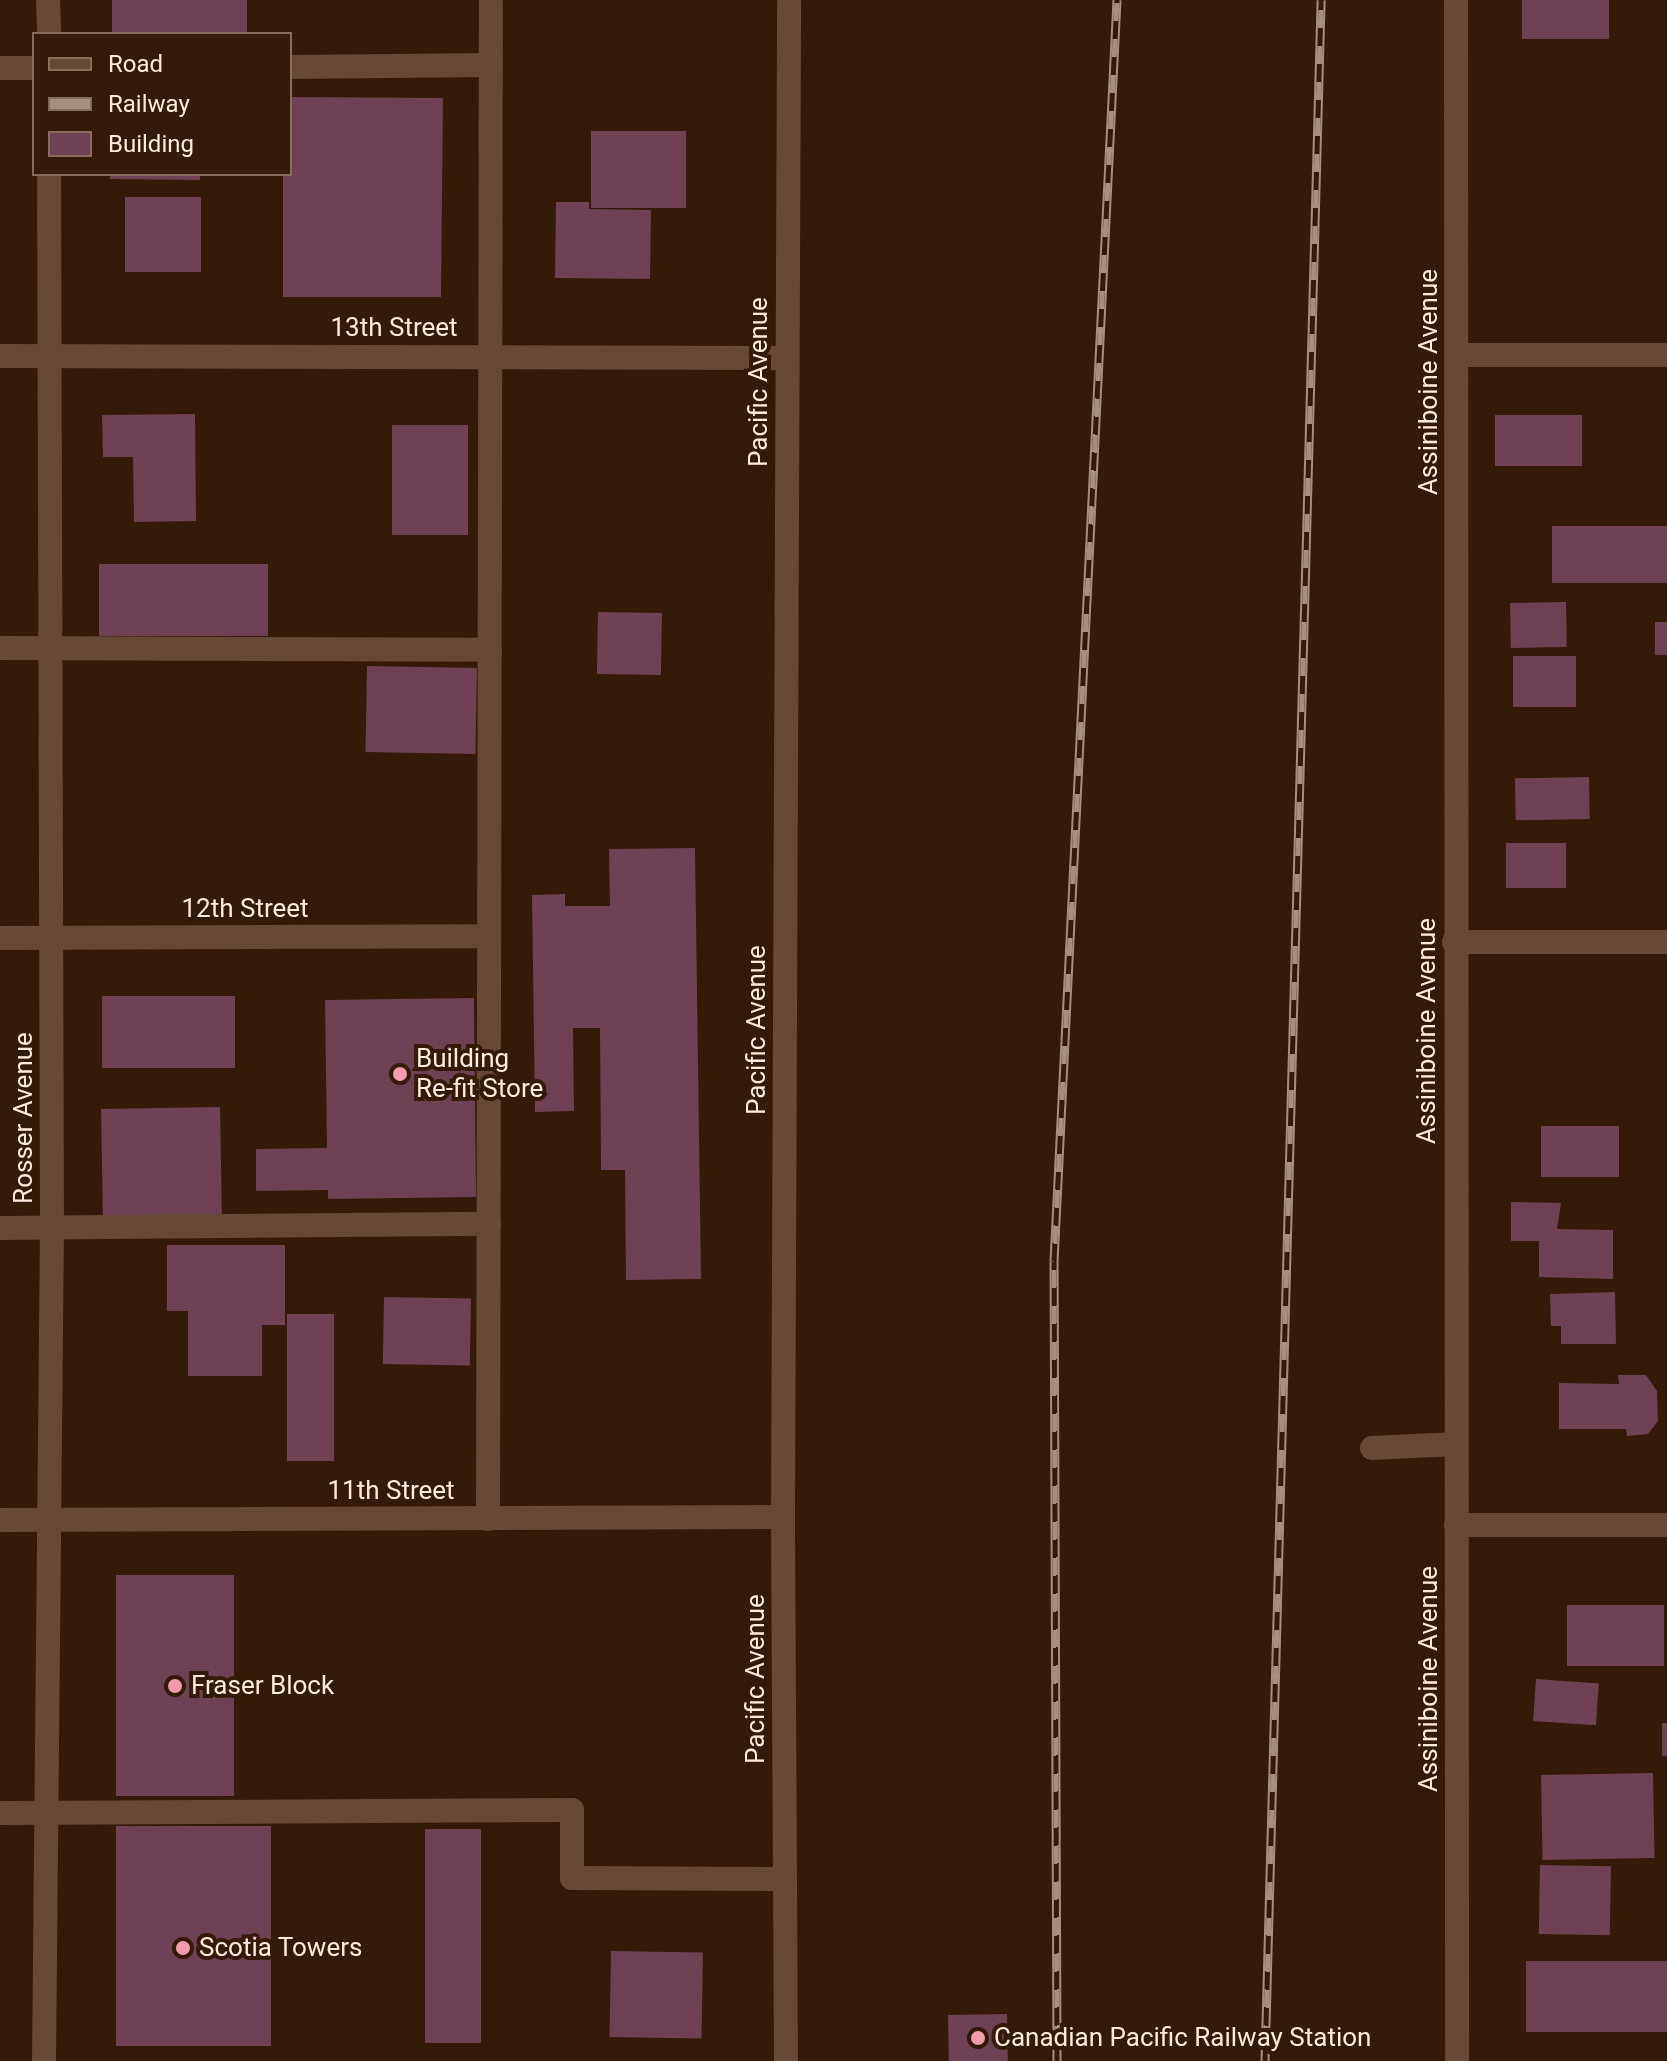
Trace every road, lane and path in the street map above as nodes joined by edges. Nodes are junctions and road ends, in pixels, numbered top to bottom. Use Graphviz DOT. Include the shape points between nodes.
graph roads {
  1 [pos="48,0"];
  2 [pos="491,0"];
  3 [pos="789,0"];
  4 [pos="1456,0"];
  5 [pos="49,32"];
  6 [pos="491,65"];
  7 [pos="292,67"];
  8 [pos="0,68"];
  9 [pos="32,68"];
  10 [pos="49,176"];
  11 [pos="1458,355"];
  12 [pos="1667,355"];
  13 [pos="0,356"];
  14 [pos="49,356"];
  15 [pos="491,356"];
  16 [pos="787,358"];
  17 [pos="0,648"];
  18 [pos="51,648"];
  19 [pos="490,650"];
  20 [pos="489,936"];
  21 [pos="0,938"];
  22 [pos="52,938"];
  23 [pos="1454,942"];
  24 [pos="1667,942"];
  25 [pos="489,1224"];
  26 [pos="0,1228"];
  27 [pos="52,1228"];
  28 [pos="1456,1444"];
  29 [pos="1372,1448"];
  30 [pos="783,1517"];
  31 [pos="488,1519"];
  32 [pos="0,1520"];
  33 [pos="46,1521"];
  34 [pos="1456,1525"];
  35 [pos="1667,1525"];
  36 [pos="0,1813"];
  37 [pos="46,1813"];
  38 [pos="785,1879"];
  39 [pos="44,2061"];
  40 [pos="786,2061"];
  41 [pos="1457,2061"];
  1 -- 5 [label="street"];
  2 -- 6 [label="street"];
  3 -- 16 [label="street, Pacific Avenue"];
  4 -- 11 [label="street, Assiniboine Avenue"];
  6 -- 7 [label="street"];
  6 -- 15 [label="street"];
  8 -- 9 [label="street"];
  10 -- 14 [label="street, Rosser Avenue"];
  11 -- 12 [label="street"];
  11 -- 23 [label="street, Assiniboine Avenue"];
  13 -- 14 [label="street, 13th Street"];
  14 -- 15 [label="street, 13th Street"];
  14 -- 18 [label="street, Rosser Avenue"];
  15 -- 16 [label="street, 13th Street"];
  15 -- 19 [label="street"];
  16 -- 30 [label="street, Pacific Avenue"];
  17 -- 18 [label="street"];
  18 -- 19 [label="street"];
  18 -- 22 [label="street, Rosser Avenue"];
  19 -- 20 [label="street"];
  20 -- 22 [label="street, 12th Street"];
  20 -- 25 [label="street"];
  21 -- 22 [label="street, 12th Street"];
  22 -- 27 [label="street, Rosser Avenue"];
  23 -- 24 [label="street"];
  23 -- 28 [label="street, Assiniboine Avenue"];
  25 -- 27 [label="street"];
  25 -- 31 [label="street"];
  26 -- 27 [label="street"];
  27 -- 33 [label="street, Rosser Avenue"];
  28 -- 29 [label="street"];
  28 -- 34 [label="street, Assiniboine Avenue"];
  30 -- 31 [label="street, 11th Street"];
  30 -- 38 [label="street, Pacific Avenue"];
  31 -- 33 [label="street, 11th Street"];
  32 -- 33 [label="street, 11th Street"];
  33 -- 37 [label="street, Rosser Avenue"];
  34 -- 35 [label="street"];
  34 -- 41 [label="street, Assiniboine Avenue"];
  36 -- 37 [label="street"];
  37 -- 38 [label="street" via="572,1810 572,1878"];
  37 -- 39 [label="street, Rosser Avenue"];
  38 -- 40 [label="street, Pacific Avenue"];
}
